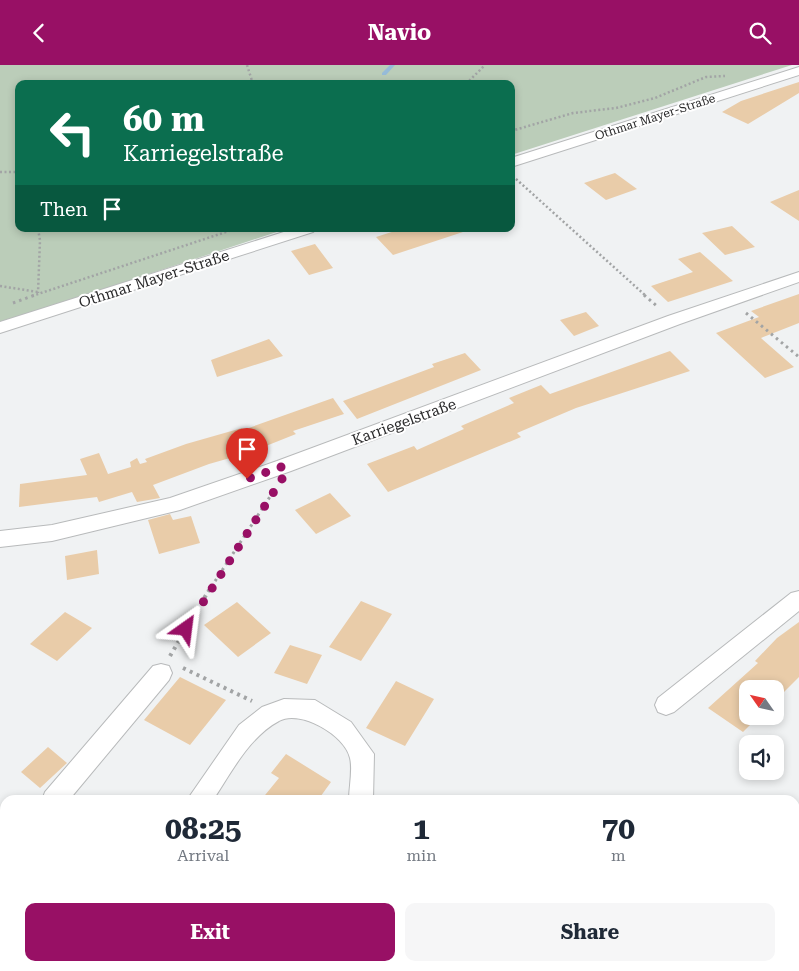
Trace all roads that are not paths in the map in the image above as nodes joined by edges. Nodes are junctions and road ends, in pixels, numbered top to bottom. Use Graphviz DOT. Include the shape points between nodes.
graph roads {
  1 [pos="799,71"];
  2 [pos="515,162"];
  3 [pos="299,232"];
  4 [pos="799,277"];
  5 [pos="0,328"];
  6 [pos="0,539"];
  7 [pos="799,599"];
  8 [pos="164,667"];
  9 [pos="666,705"];
  10 [pos="58,795"];
  11 [pos="203,795"];
  12 [pos="361,795"];
  1 -- 2 [label="street, Othmar Mayer-Straße"];
  3 -- 5 [label="street, Othmar Mayer-Straße"];
  4 -- 6 [label="street, Karriegelstraße" via="173,505 52,533"];
  7 -- 9 [label="street"];
  8 -- 10 [label="street"];
  11 -- 12 [label="street" via="247,732 270,714 284,709 315,710 343,729 362,754"];
}
